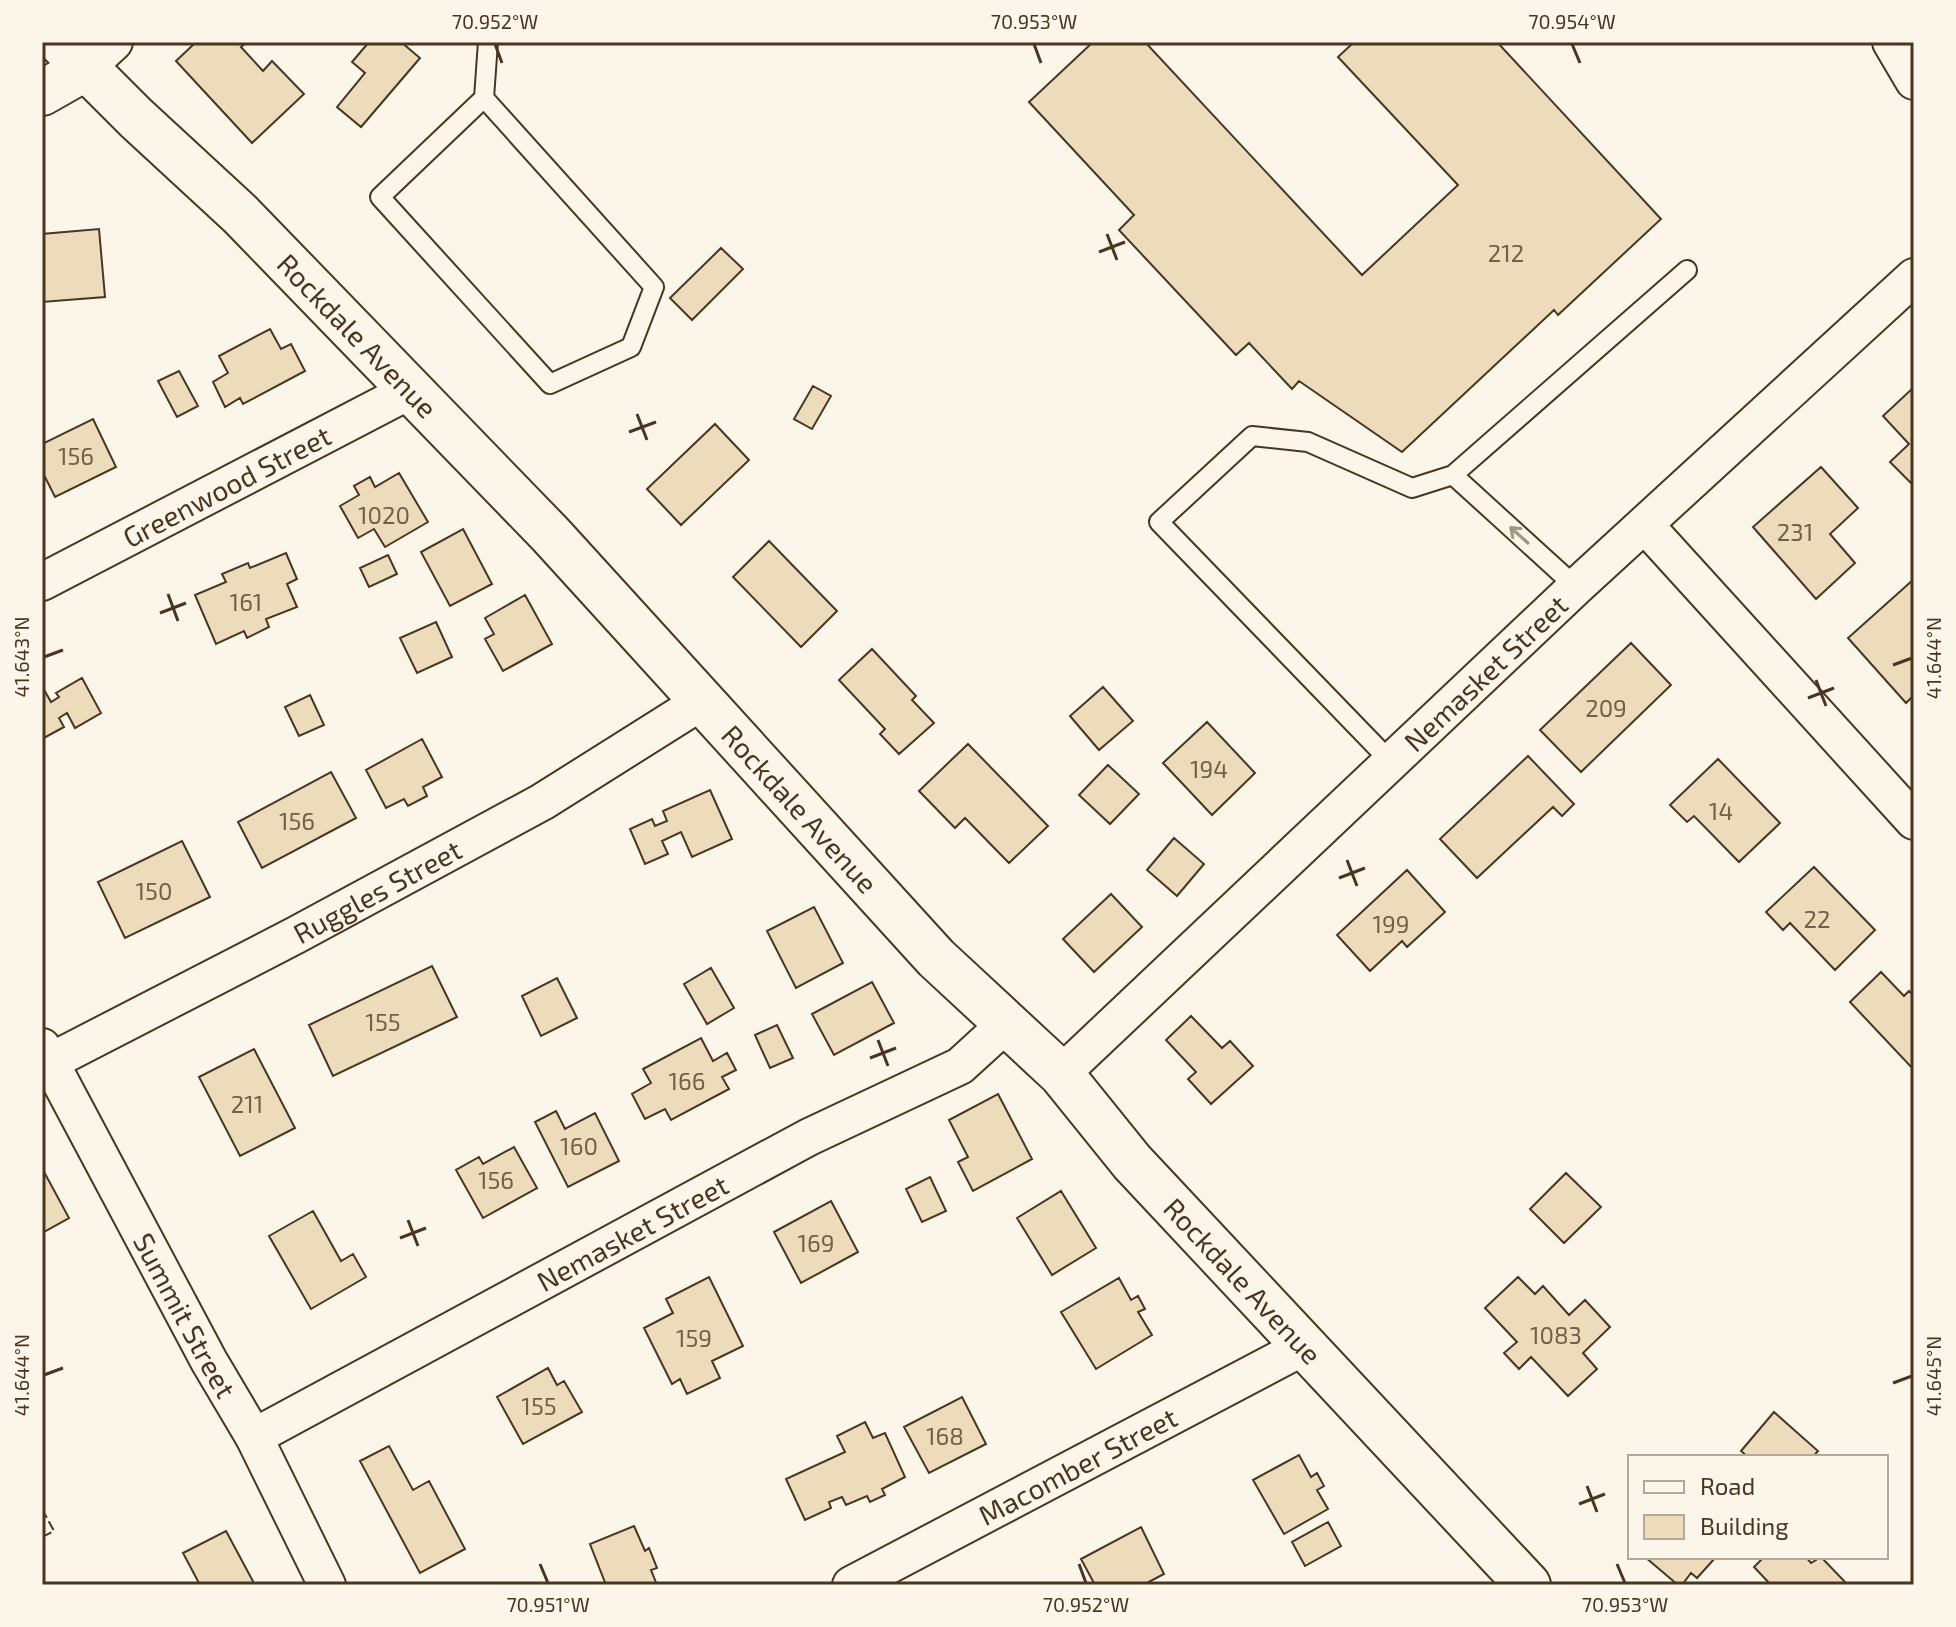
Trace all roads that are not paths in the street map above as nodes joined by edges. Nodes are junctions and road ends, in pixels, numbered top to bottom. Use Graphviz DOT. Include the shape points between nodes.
graph roads {
  1 [pos="488,42"];
  2 [pos="1891,42"];
  3 [pos="87,51"];
  4 [pos="1914,81"];
  5 [pos="42,93"];
  6 [pos="484,98"];
  7 [pos="1687,270"];
  8 [pos="1914,277"];
  9 [pos="409,391"];
  10 [pos="1453,475"];
  11 [pos="1645,525"];
  12 [pos="42,582"];
  13 [pos="1576,587"];
  14 [pos="704,700"];
  15 [pos="1391,762"];
  16 [pos="1914,821"];
  17 [pos="1006,1024"];
  18 [pos="45,1058"];
  19 [pos="1061,1074"];
  20 [pos="1303,1347"];
  21 [pos="254,1437"];
  22 [pos="327,1585"];
  23 [pos="851,1585"];
  24 [pos="1528,1585"];
  1 -- 6 [label="lane"];
  2 -- 4 [label="street"];
  3 -- 5 [label="main road"];
  3 -- 9 [label="main road, Rockdale Avenue"];
  6 -- 6 [label="lane" via="654,287 631,347 550,384 380,197"];
  7 -- 10 [label="lane"];
  8 -- 11 [label="street, Nemasket Street"];
  9 -- 12 [label="street, Greenwood Street"];
  9 -- 14 [label="main road, Rockdale Avenue"];
  13 -- 10 [label="lane, one-way"];
  10 -- 15 [label="lane" via="1412,488 1308,442 1252,436 1159,522"];
  11 -- 13 [label="street, Nemasket Street"];
  11 -- 16 [label="street"];
  13 -- 15 [label="street, Nemasket Street"];
  14 -- 17 [label="main road, Rockdale Avenue" via="936,958"];
  14 -- 18 [label="street, Ruggles Street" via="542,802 296,935"];
  15 -- 19 [label="street, Nemasket Street"];
  17 -- 19 [label="main road, Rockdale Avenue"];
  17 -- 21 [label="street, Nemasket Street" via="960,1066 809,1137"];
  18 -- 21 [label="street, Summit Street"];
  19 -- 20 [label="main road, Rockdale Avenue" via="1132,1162"];
  20 -- 23 [label="street, Macomber Street"];
  20 -- 24 [label="main road, Rockdale Avenue"];
  21 -- 22 [label="street, Summit Street"];
}
